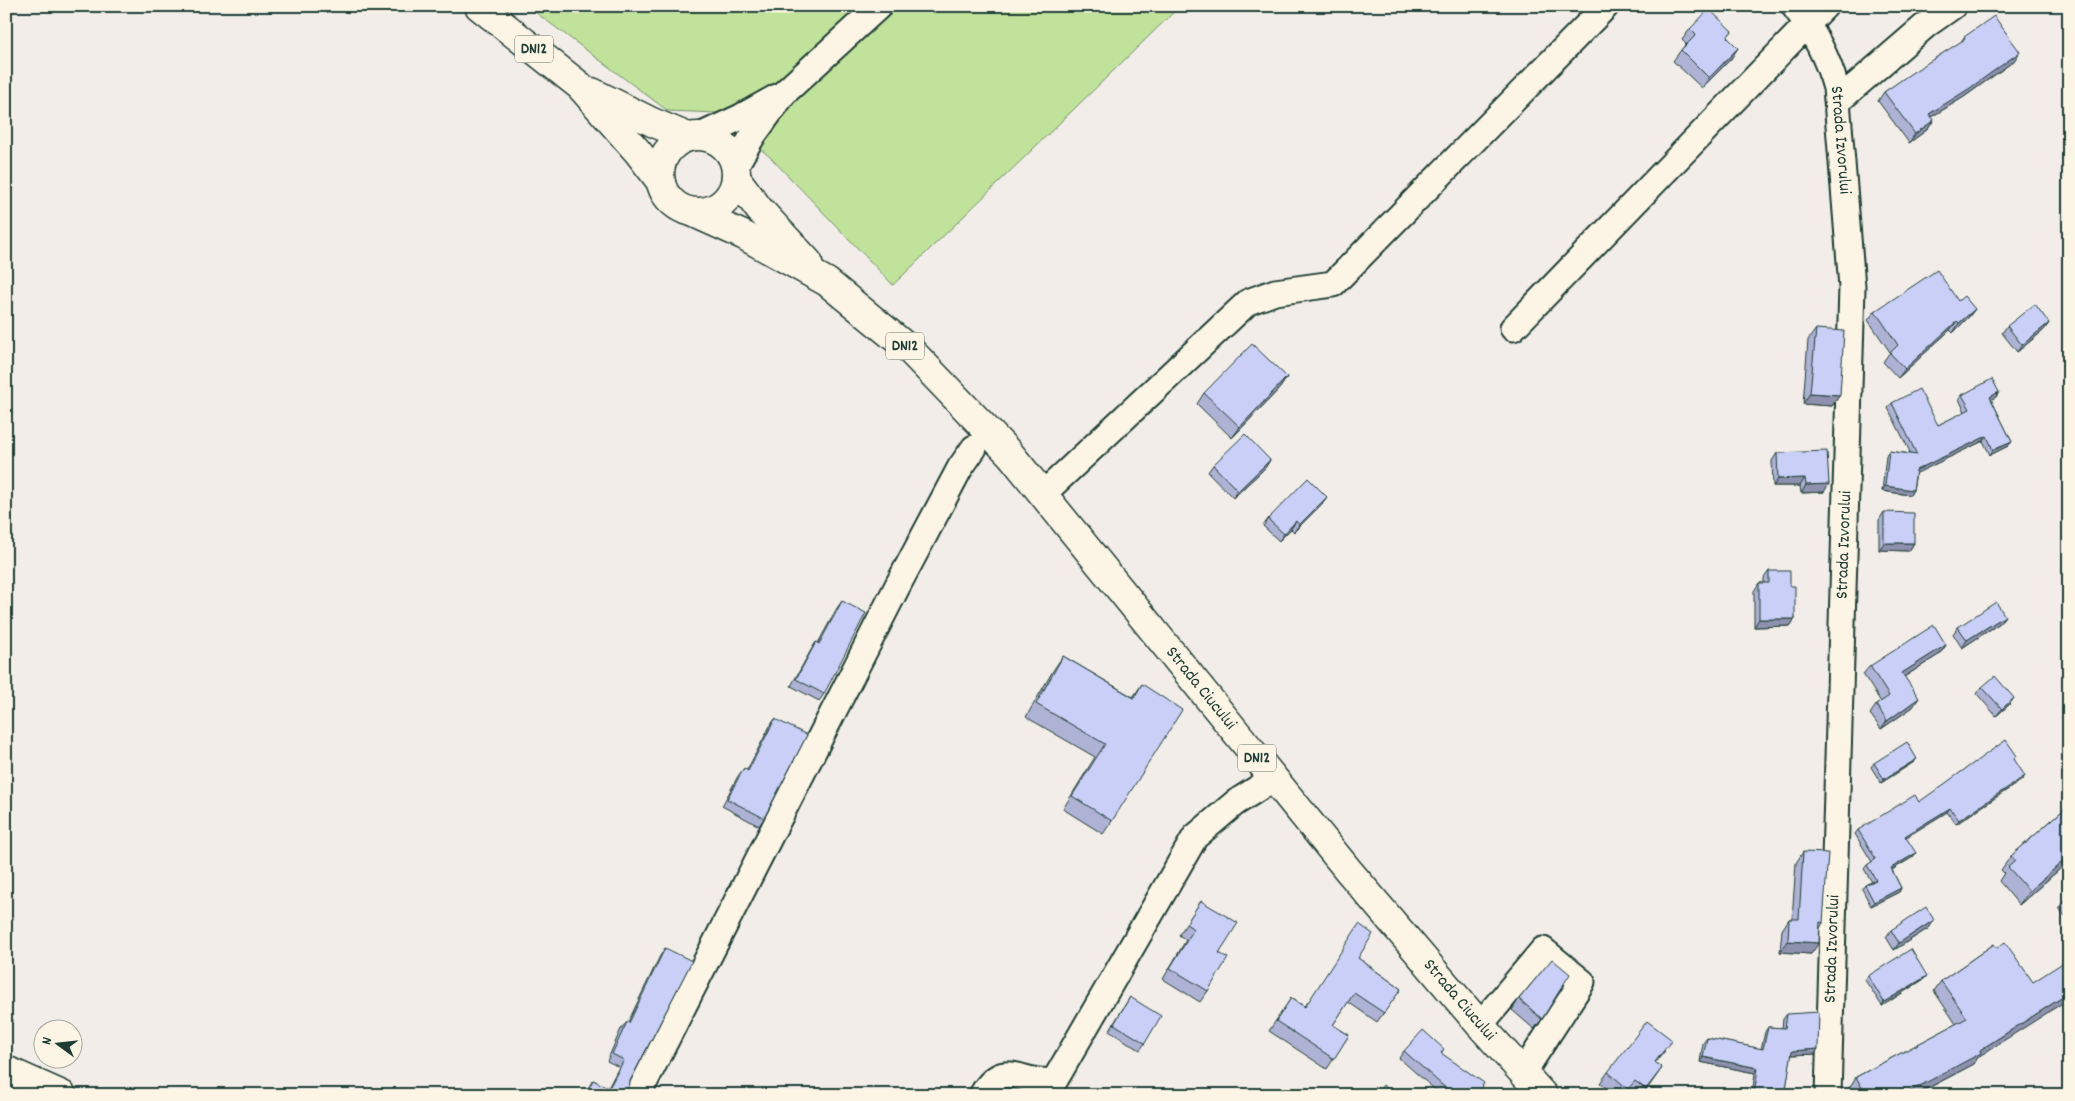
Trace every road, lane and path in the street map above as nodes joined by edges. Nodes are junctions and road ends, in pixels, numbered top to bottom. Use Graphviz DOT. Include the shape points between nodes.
graph roads {
  1 [pos="479,6"];
  2 [pos="879,6"];
  3 [pos="1606,6"];
  4 [pos="1953,6"];
  5 [pos="1809,12"];
  6 [pos="580,86"];
  7 [pos="784,93"];
  8 [pos="1838,101"];
  9 [pos="694,137"];
  10 [pos="736,172"];
  11 [pos="661,182"];
  12 [pos="692,212"];
  13 [pos="826,282"];
  14 [pos="1513,328"];
  15 [pos="974,448"];
  16 [pos="1043,494"];
  17 [pos="1274,778"];
  18 [pos="1480,1025"];
  19 [pos="6,1070"];
  20 [pos="1523,1073"];
  21 [pos="62,1095"];
  22 [pos="638,1095"];
  23 [pos="982,1095"];
  24 [pos="1543,1095"];
  25 [pos="1828,1095"];
  1 -- 6 [label="main road, DN12"];
  2 -- 7 [label="street"];
  3 -- 16 [label="street" via="1333,284 1275,292 1248,302"];
  4 -- 8 [label="street" via="1926,25"];
  5 -- 8 [label="street, Strada Izvorului" via="1831,71"];
  5 -- 14 [label="street"];
  6 -- 9 [label="main road, DN12" via="652,122"];
  6 -- 11 [label="main road, DN12"];
  7 -- 9 [label="street" via="741,117"];
  7 -- 10 [label="street" via="752,137"];
  8 -- 25 [label="street, Strada Izvorului" via="1852,305"];
  9 -- 10 [label="main road" via="712,139 723,145 731,155"];
  9 -- 11 [label="main road" via="677,143 668,151 662,166"];
  10 -- 12 [label="main road" via="729,195 716,208"];
  10 -- 13 [label="main road, DN12" via="759,209"];
  11 -- 12 [label="main road" via="671,200"];
  12 -- 13 [label="main road, DN12" via="744,235"];
  13 -- 16 [label="main road, Strada Ciucului / DN12" via="910,350 976,417"];
  15 -- 22 [label="street" via="960,468 899,583"];
  16 -- 17 [label="main road, Strada Ciucului / DN12"];
  17 -- 18 [label="main road, Strada Ciucului / DN12"];
  17 -- 23 [label="street" via="1220,815 1195,837 1055,1080 1045,1082 1006,1074 989,1082"];
  18 -- 20 [label="main road, Strada Ciucului / DN12"];
  18 -- 20 [label="street" via="1543,950 1582,982"];
  19 -- 21 [label="main road"];
  20 -- 24 [label="main road, Strada Ciucului / DN12"];
}
